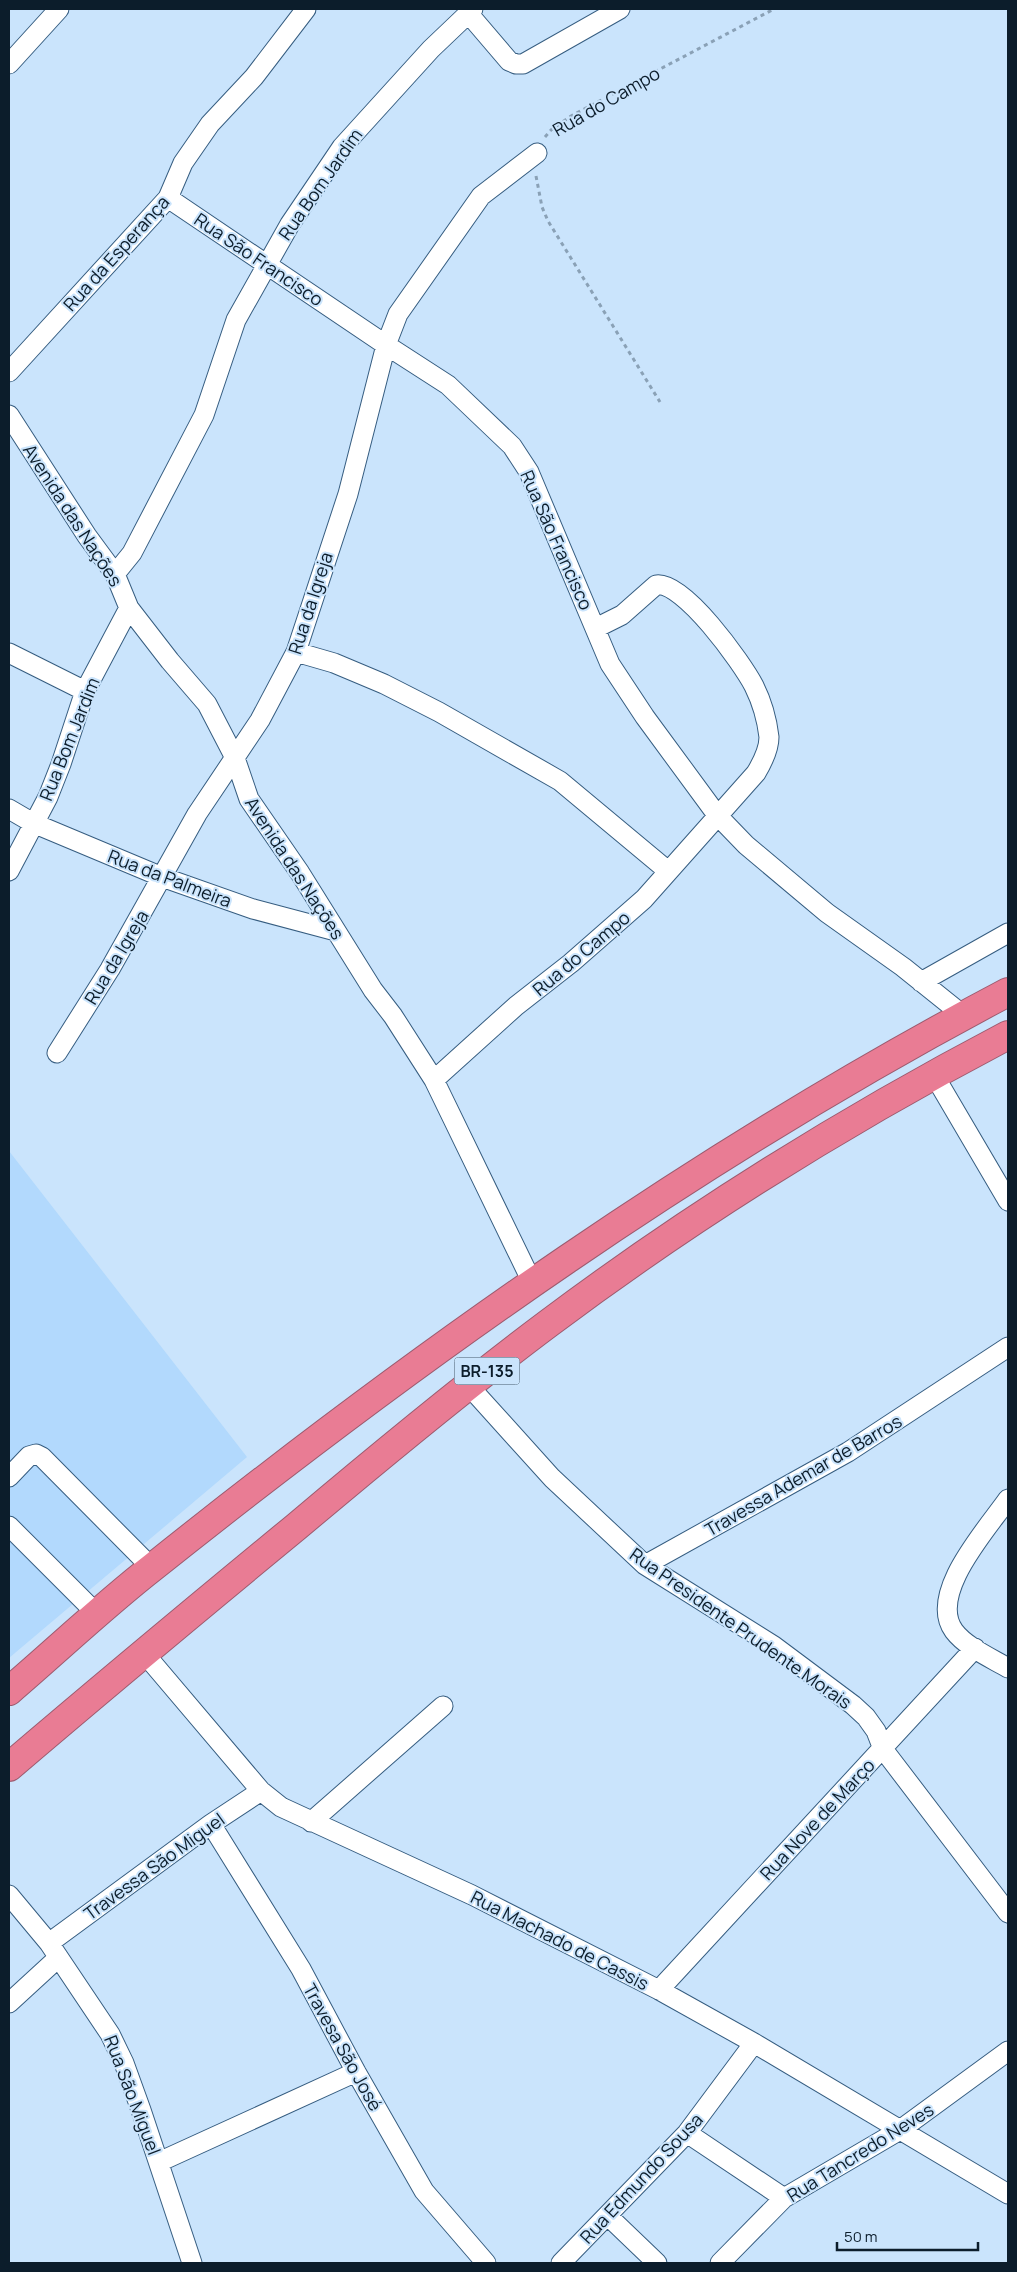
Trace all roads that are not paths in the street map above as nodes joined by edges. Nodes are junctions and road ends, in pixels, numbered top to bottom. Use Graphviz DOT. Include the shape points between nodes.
graph roads {
  1 [pos="59,9"];
  2 [pos="306,9"];
  3 [pos="620,9"];
  4 [pos="470,11"];
  5 [pos="9,64"];
  6 [pos="536,154"];
  7 [pos="168,198"];
  8 [pos="267,264"];
  9 [pos="386,345"];
  10 [pos="9,372"];
  11 [pos="9,415"];
  12 [pos="115,574"];
  13 [pos="129,608"];
  14 [pos="596,628"];
  15 [pos="296,652"];
  16 [pos="9,653"];
  17 [pos="85,691"];
  18 [pos="234,758"];
  19 [pos="9,809"];
  20 [pos="717,815"];
  21 [pos="33,824"];
  22 [pos="9,871"];
  23 [pos="668,871"];
  24 [pos="162,877"];
  25 [pos="336,931"];
  26 [pos="1008,933"];
  27 [pos="921,982"];
  28 [pos="1008,992"];
  29 [pos="964,1016"];
  30 [pos="1008,1035"];
  31 [pos="57,1052"];
  32 [pos="934,1075"];
  33 [pos="434,1080"];
  34 [pos="1008,1201"];
  35 [pos="532,1282"];
  36 [pos="1008,1347"];
  37 [pos="468,1385"];
  38 [pos="9,1477"];
  39 [pos="1008,1499"];
  40 [pos="9,1526"];
  41 [pos="645,1565"];
  42 [pos="152,1568"];
  43 [pos="97,1614"];
  44 [pos="975,1648"];
  45 [pos="144,1653"];
  46 [pos="1008,1668"];
  47 [pos="9,1691"];
  48 [pos="443,1706"];
  49 [pos="883,1749"];
  50 [pos="9,1767"];
  51 [pos="261,1792"];
  52 [pos="311,1822"];
  53 [pos="211,1824"];
  54 [pos="9,1895"];
  55 [pos="1008,1913"];
  56 [pos="54,1950"];
  57 [pos="659,1990"];
  58 [pos="9,2003"];
  59 [pos="754,2043"];
  60 [pos="1008,2051"];
  61 [pos="356,2072"];
  62 [pos="900,2130"];
  63 [pos="687,2133"];
  64 [pos="158,2162"];
  65 [pos="1008,2194"];
  66 [pos="784,2198"];
  67 [pos="608,2216"];
  68 [pos="192,2263"];
  69 [pos="486,2263"];
  70 [pos="561,2263"];
  71 [pos="657,2263"];
  72 [pos="720,2263"];
  1 -- 5 [label="street"];
  2 -- 7 [label="street, Rua da Esperança" via="254,77 210,124 183,163"];
  3 -- 4 [label="street" via="523,64 509,61"];
  4 -- 8 [label="street, Rua Bom Jardim" via="342,147"];
  6 -- 9 [label="street, Rua da Igreja" via="481,196 408,297"];
  7 -- 8 [label="street, Rua São Francisco"];
  7 -- 10 [label="street, Rua da Esperança"];
  8 -- 9 [label="street, Rua São Francisco"];
  8 -- 12 [label="street, Rua Bom Jardim" via="236,320 204,415 132,553"];
  9 -- 14 [label="street, Rua São Francisco" via="448,385 512,446 530,472"];
  9 -- 15 [label="street, Rua da Igreja" via="348,494"];
  11 -- 12 [label="street, Avenida das Nações"];
  12 -- 13 [label="street, Avenida das Nações"];
  13 -- 17 [label="street, Rua Bom Jardim"];
  13 -- 18 [label="street, Avenida das Nações" via="207,704"];
  14 -- 20 [label="street, Rua São Francisco" via="610,664"];
  14 -- 20 [label="street, Rua do Campo" via="622,615 656,585 666,585 691,604 744,669 763,709 769,740 756,773"];
  15 -- 18 [label="street, Rua da Igreja" via="260,720"];
  15 -- 23 [label="street" via="334,663 412,698 560,781"];
  16 -- 17 [label="street"];
  17 -- 21 [label="street, Rua Bom Jardim" via="58,772"];
  18 -- 24 [label="street, Rua da Igreja" via="197,814"];
  18 -- 25 [label="street, Avenida das Nações" via="249,799"];
  19 -- 21 [label="street, Rua da Palmeira"];
  20 -- 23 [label="street, Rua do Campo"];
  20 -- 27 [label="street" via="746,846 827,913"];
  21 -- 22 [label="street, Rua Bom Jardim"];
  21 -- 24 [label="street, Rua da Palmeira"];
  23 -- 33 [label="street, Rua do Campo" via="637,905 516,1006"];
  24 -- 25 [label="street, Rua da Palmeira" via="253,909"];
  24 -- 31 [label="street, Rua da Igreja" via="110,969"];
  25 -- 33 [label="street, Avenida das Nações"];
  26 -- 27 [label="street"];
  27 -- 29 [label="street"];
  28 -- 29 [label="highway, BR-135"];
  29 -- 35 [label="highway, BR-135" via="855,1077 691,1178"];
  30 -- 32 [label="highway, BR-135"];
  32 -- 34 [label="street"];
  32 -- 37 [label="highway, BR-135" via="742,1189 639,1257"];
  33 -- 35 [label="street, Avenida das Nações"];
  35 -- 42 [label="highway, BR-135" via="339,1424"];
  36 -- 41 [label="street, Travessa Ademar de Barros" via="848,1452"];
  37 -- 41 [label="street, Rua Presidente Prudente Morais" via="552,1478"];
  37 -- 45 [label="highway, BR-135"];
  38 -- 42 [label="street" via="29,1456 36,1454 42,1457"];
  39 -- 44 [label="street" via="958,1571 948,1598 948,1614 954,1631"];
  40 -- 43 [label="street"];
  41 -- 49 [label="street, Rua Presidente Prudente Morais" via="774,1646 853,1705 876,1731"];
  42 -- 43 [label="highway, BR-135"];
  43 -- 47 [label="highway, BR-135"];
  44 -- 46 [label="street"];
  44 -- 49 [label="street, Rua Nove de Março"];
  45 -- 50 [label="highway, BR-135"];
  45 -- 51 [label="street, Rua Machado de Cassis"];
  48 -- 52 [label="street"];
  49 -- 55 [label="street, Rua Presidente Prudente Morais"];
  49 -- 57 [label="street, Rua Nove de Março"];
  51 -- 52 [label="street, Rua Machado de Cassis" via="281,1807"];
  51 -- 53 [label="street, Travessa São Miguel"];
  52 -- 57 [label="street, Rua Machado de Cassis" via="464,1891"];
  53 -- 56 [label="street, Travessa São Miguel"];
  53 -- 61 [label="street, Travesa São José" via="301,1969"];
  54 -- 56 [label="street, Rua São Miguel"];
  56 -- 58 [label="street, Travessa São Miguel"];
  56 -- 64 [label="street, Rua São Miguel" via="110,2034 124,2063"];
  57 -- 59 [label="street, Rua Machado de Cassis"];
  59 -- 62 [label="street, Rua Machado de Cassis"];
  59 -- 63 [label="street, Rua Edmundo Sousa"];
  60 -- 62 [label="street, Rua Tancredo Neves"];
  61 -- 64 [label="street"];
  61 -- 69 [label="street, Travesa São José" via="424,2191"];
  62 -- 65 [label="street, Rua Machado de Cassis"];
  62 -- 66 [label="street, Rua Tancredo Neves"];
  63 -- 66 [label="street"];
  63 -- 67 [label="street, Rua Edmundo Sousa"];
  64 -- 68 [label="street, Rua São Miguel"];
  66 -- 72 [label="street, Rua Tancredo Neves"];
  67 -- 70 [label="street, Rua Edmundo Sousa"];
  67 -- 71 [label="street"];
}
